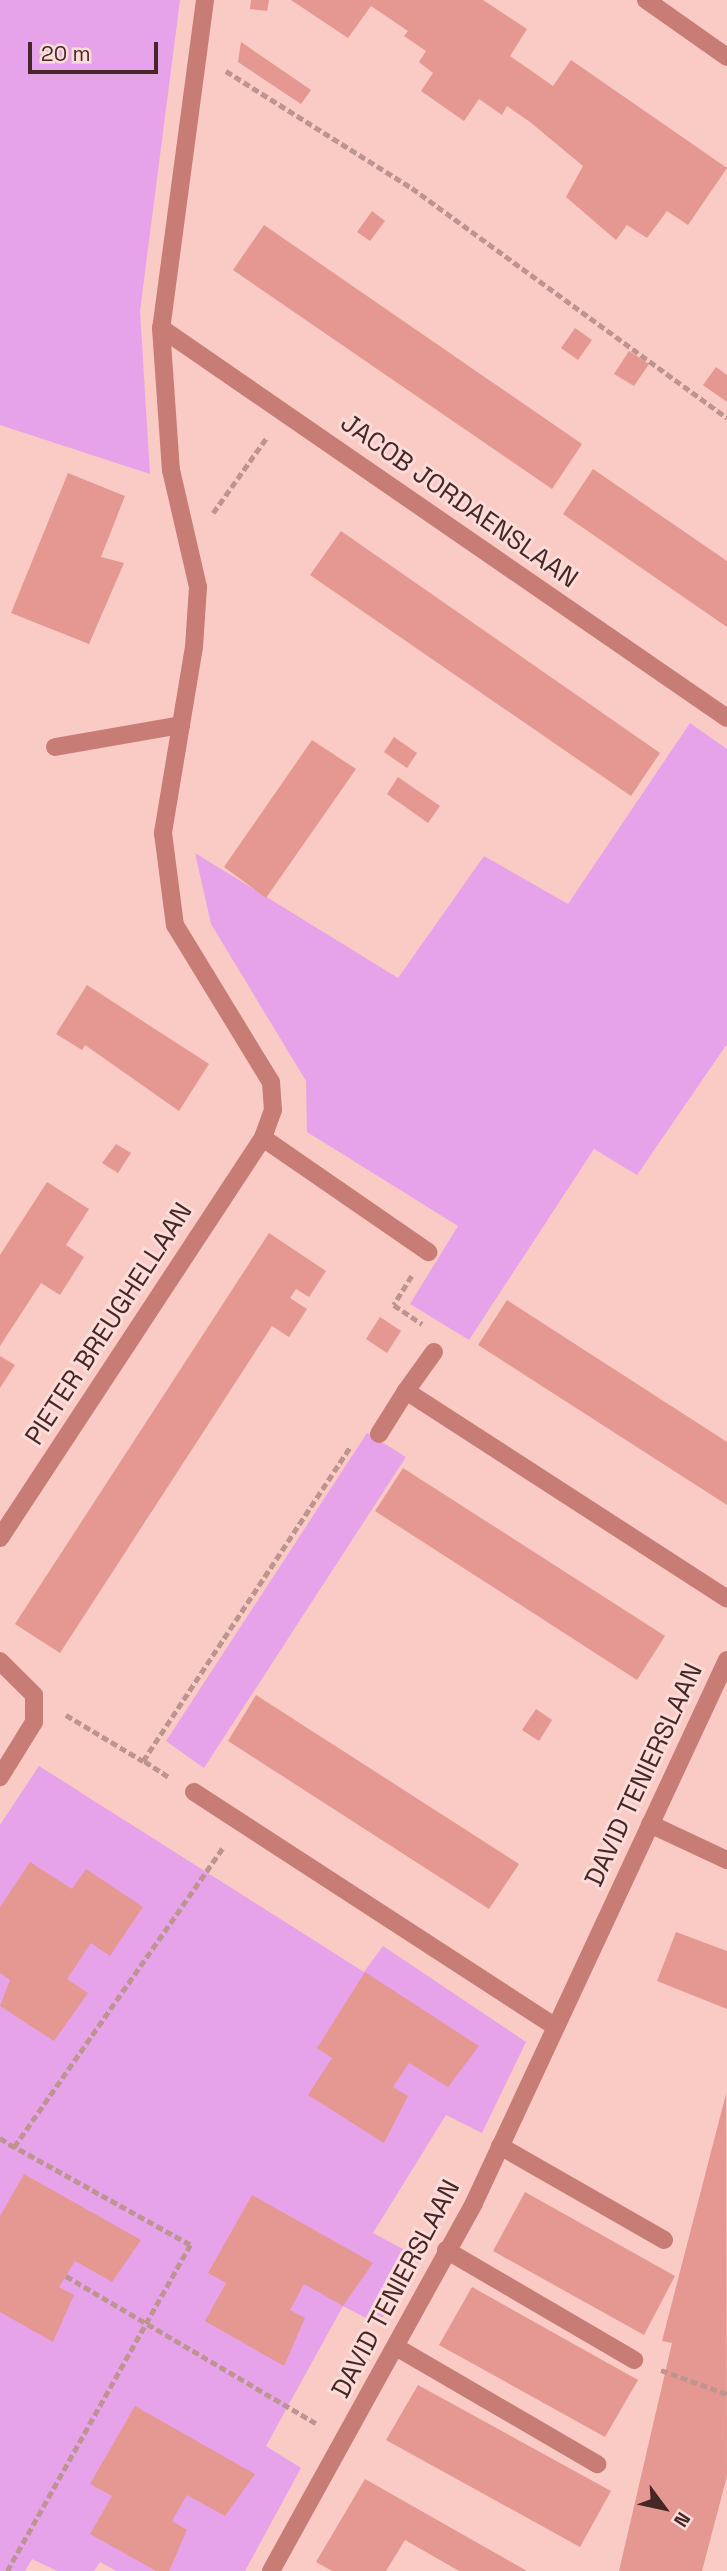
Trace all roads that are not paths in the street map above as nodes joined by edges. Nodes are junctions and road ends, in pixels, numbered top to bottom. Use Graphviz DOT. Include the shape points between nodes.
graph roads {
  1 [pos="205,0"];
  2 [pos="646,0"];
  3 [pos="727,57"];
  4 [pos="161,328"];
  5 [pos="727,718"];
  6 [pos="181,725"];
  7 [pos="55,747"];
  8 [pos="263,1138"];
  9 [pos="428,1252"];
  10 [pos="434,1352"];
  11 [pos="406,1391"];
  12 [pos="379,1434"];
  13 [pos="0,1538"];
  14 [pos="727,1599"];
  15 [pos="0,1661"];
  16 [pos="727,1661"];
  17 [pos="0,1777"];
  18 [pos="194,1792"];
  19 [pos="650,1824"];
  20 [pos="727,1860"];
  21 [pos="555,2026"];
  22 [pos="500,2146"];
  23 [pos="664,2240"];
  24 [pos="446,2250"];
  25 [pos="396,2347"];
  26 [pos="634,2360"];
  27 [pos="597,2464"];
  28 [pos="271,2571"];
  1 -- 4 [label="street, PIETER BREUGHELLAAN"];
  2 -- 3 [label="street"];
  4 -- 5 [label="street, JACOB JORDAENSLAAN"];
  4 -- 6 [label="street, PIETER BREUGHELLAAN" via="172,470 198,587"];
  6 -- 7 [label="street"];
  6 -- 8 [label="street, PIETER BREUGHELLAAN" via="163,833 175,925 271,1082 273,1110"];
  8 -- 9 [label="street"];
  8 -- 13 [label="street, PIETER BREUGHELLAAN"];
  10 -- 11 [label="street"];
  11 -- 12 [label="street"];
  11 -- 14 [label="street"];
  15 -- 17 [label="street" via="34,1695 34,1721"];
  16 -- 19 [label="street, DAVID TENIERSLAAN"];
  18 -- 21 [label="street"];
  19 -- 20 [label="street"];
  19 -- 21 [label="street, DAVID TENIERSLAAN"];
  21 -- 22 [label="street, DAVID TENIERSLAAN"];
  22 -- 23 [label="street"];
  22 -- 24 [label="street, DAVID TENIERSLAAN"];
  24 -- 25 [label="street, DAVID TENIERSLAAN"];
  24 -- 26 [label="street"];
  25 -- 27 [label="street"];
  25 -- 28 [label="street, DAVID TENIERSLAAN"];
}
